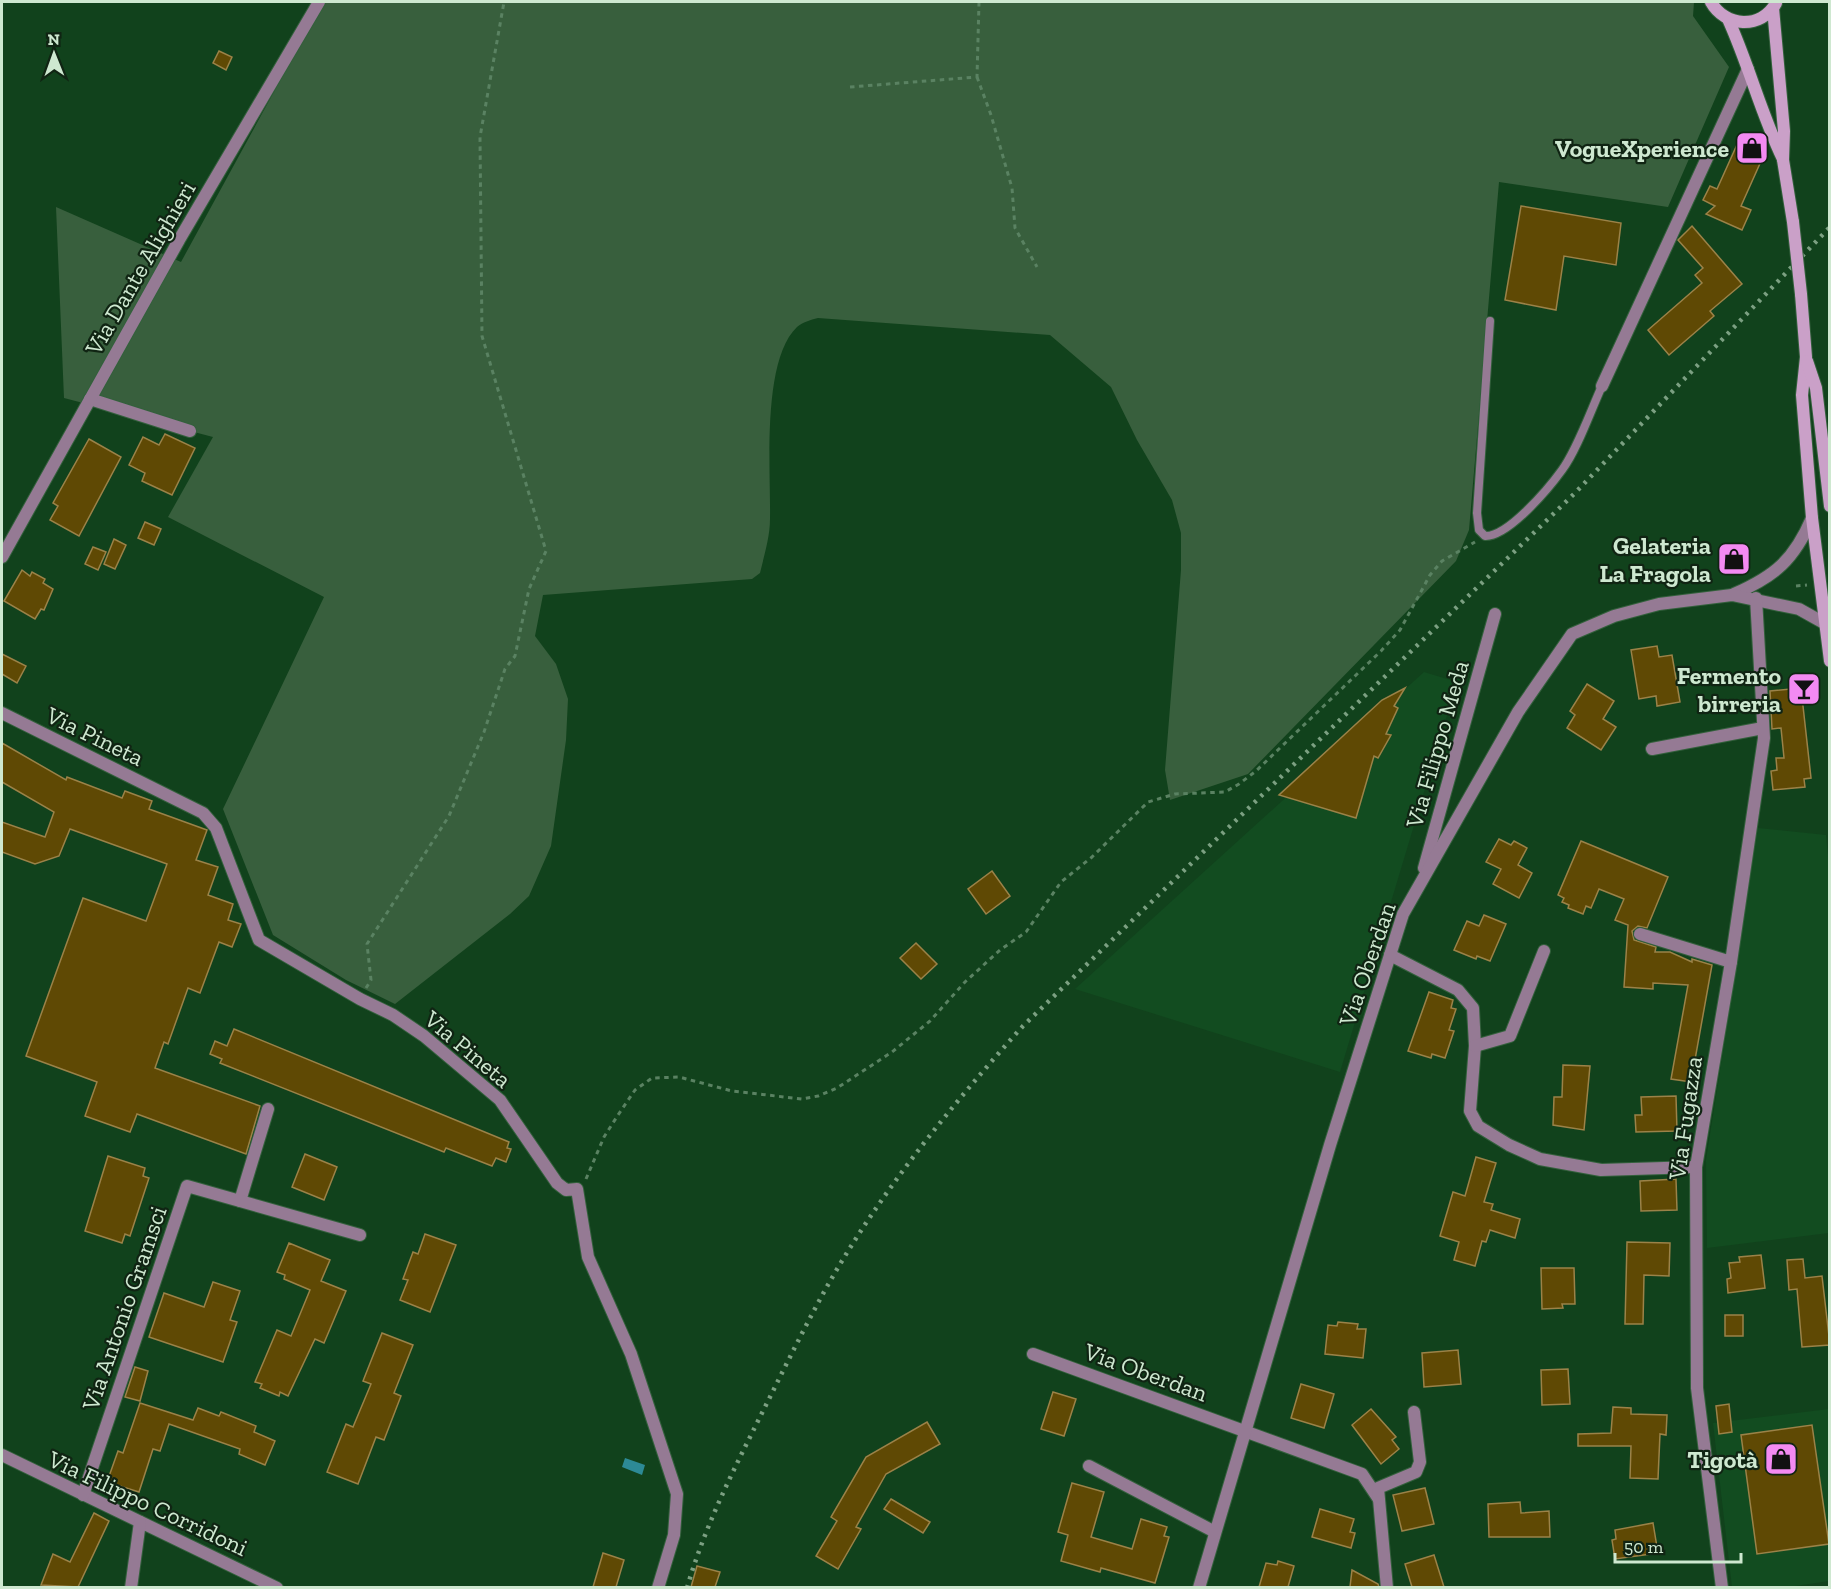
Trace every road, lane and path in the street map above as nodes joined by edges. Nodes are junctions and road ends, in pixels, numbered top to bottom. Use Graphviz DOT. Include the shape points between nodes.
graph roads {
  1 [pos="319,2"];
  2 [pos="504,2"];
  3 [pos="980,2"];
  4 [pos="1711,2"];
  5 [pos="1774,5"];
  6 [pos="1728,19"];
  7 [pos="1748,69"];
  8 [pos="977,77"];
  9 [pos="850,87"];
  10 [pos="1784,160"];
  11 [pos="1037,267"];
  12 [pos="1490,321"];
  13 [pos="1806,357"];
  14 [pos="1602,386"];
  15 [pos="90,399"];
  16 [pos="190,431"];
  17 [pos="1830,506"];
  18 [pos="1812,518"];
  19 [pos="1485,536"];
  20 [pos="2,557"];
  21 [pos="1732,594"];
  22 [pos="1756,598"];
  23 [pos="1495,614"];
  24 [pos="1824,623"];
  25 [pos="1830,661"];
  26 [pos="2,713"];
  27 [pos="1763,728"];
  28 [pos="1652,749"];
  29 [pos="1418,886"];
  30 [pos="1640,934"];
  31 [pos="1544,951"];
  32 [pos="1390,955"];
  33 [pos="1731,962"];
  34 [pos="360,999"];
  35 [pos="1475,1046"];
  36 [pos="268,1109"];
  37 [pos="1696,1167"];
  38 [pos="577,1189"];
  39 [pos="240,1201"];
  40 [pos="360,1235"];
  41 [pos="1033,1354"];
  42 [pos="1414,1412"];
  43 [pos="1245,1429"];
  44 [pos="2,1455"];
  45 [pos="1089,1466"];
  46 [pos="83,1495"];
  47 [pos="1378,1498"];
  48 [pos="140,1522"];
  49 [pos="1215,1532"];
  50 [pos="131,1587"];
  51 [pos="277,1587"];
  52 [pos="658,1587"];
  53 [pos="1199,1587"];
  54 [pos="1388,1587"];
  55 [pos="1722,1587"];
  1 -- 15 [label="street, Via Dante Alighieri"];
  2 -- 34 [label="path" via="480,137 482,336 546,551 529,589 515,656 505,669 449,816 367,944 371,980"];
  3 -- 8 [label="path"];
  4 -- 6 [label="main road"];
  5 -- 6 [label="main road" via="1759,19 1745,23"];
  5 -- 10 [label="main road"];
  6 -- 7 [label="main road"];
  7 -- 10 [label="main road"];
  7 -- 14 [label="street"];
  8 -- 9 [label="path"];
  8 -- 11 [label="path" via="1012,189 1015,228"];
  10 -- 13 [label="main road, bridge"];
  12 -- 19 [label="lane" via="1477,513 1479,530"];
  13 -- 17 [label="main road" via="1816,388"];
  13 -- 18 [label="main road" via="1802,395"];
  14 -- 19 [label="lane" via="1563,470 1509,527"];
  15 -- 16 [label="street"];
  15 -- 20 [label="street, Via Dante Alighieri"];
  18 -- 21 [label="street, Via Oberdan" via="1799,545 1782,565 1764,580"];
  18 -- 24 [label="main road"];
  19 -- 38 [label="path" via="1442,561 1400,630 1382,651 1256,771 1225,792 1175,794 1148,802 1061,882 1026,932 1000,950 930,1021 892,1052 837,1088 802,1099 765,1097 679,1077 652,1078 635,1090 618,1115"];
  21 -- 22 [label="street, Via Oberdan"];
  21 -- 29 [label="street, Via Oberdan" via="1648,607 1572,634 1518,712"];
  22 -- 24 [label="street, Via Oberdan" via="1808,612"];
  22 -- 27 [label="street, Via Fugazza"];
  23 -- 29 [label="street, Via Filippo Meda"];
  24 -- 25 [label="main road"];
  26 -- 34 [label="street, Via Pineta" via="203,813 216,828 259,940"];
  27 -- 28 [label="street"];
  27 -- 33 [label="street, Via Fugazza"];
  29 -- 32 [label="street, Via Oberdan" via="1403,914"];
  30 -- 33 [label="street"];
  31 -- 35 [label="street" via="1510,1036"];
  32 -- 35 [label="street" via="1458,990 1473,1008"];
  32 -- 43 [label="street, Via Oberdan"];
  33 -- 37 [label="street, Via Fugazza"];
  34 -- 38 [label="street, Via Pineta" via="393,1014 424,1036 500,1100 557,1183 566,1190"];
  35 -- 37 [label="street" via="1470,1111 1478,1126 1509,1145 1540,1158 1601,1170"];
  36 -- 39 [label="street"];
  37 -- 55 [label="street, Via Fugazza" via="1697,1388"];
  38 -- 52 [label="street" via="588,1257 631,1354 677,1494 674,1535"];
  39 -- 40 [label="street, Via Antonio Gramsci"];
  39 -- 46 [label="street, Via Antonio Gramsci" via="187,1186"];
  41 -- 43 [label="street, Via Oberdan"];
  42 -- 47 [label="street" via="1420,1462 1416,1472 1378,1488"];
  43 -- 47 [label="street, Via Oberdan" via="1362,1474"];
  43 -- 49 [label="street, Via Oberdan"];
  44 -- 46 [label="street, Via Filippo Corridoni"];
  45 -- 49 [label="street"];
  46 -- 48 [label="street, Via Filippo Corridoni"];
  47 -- 54 [label="street"];
  48 -- 50 [label="street"];
  48 -- 51 [label="street, Via Filippo Corridoni"];
  49 -- 53 [label="street, Via Oberdan"];
}
